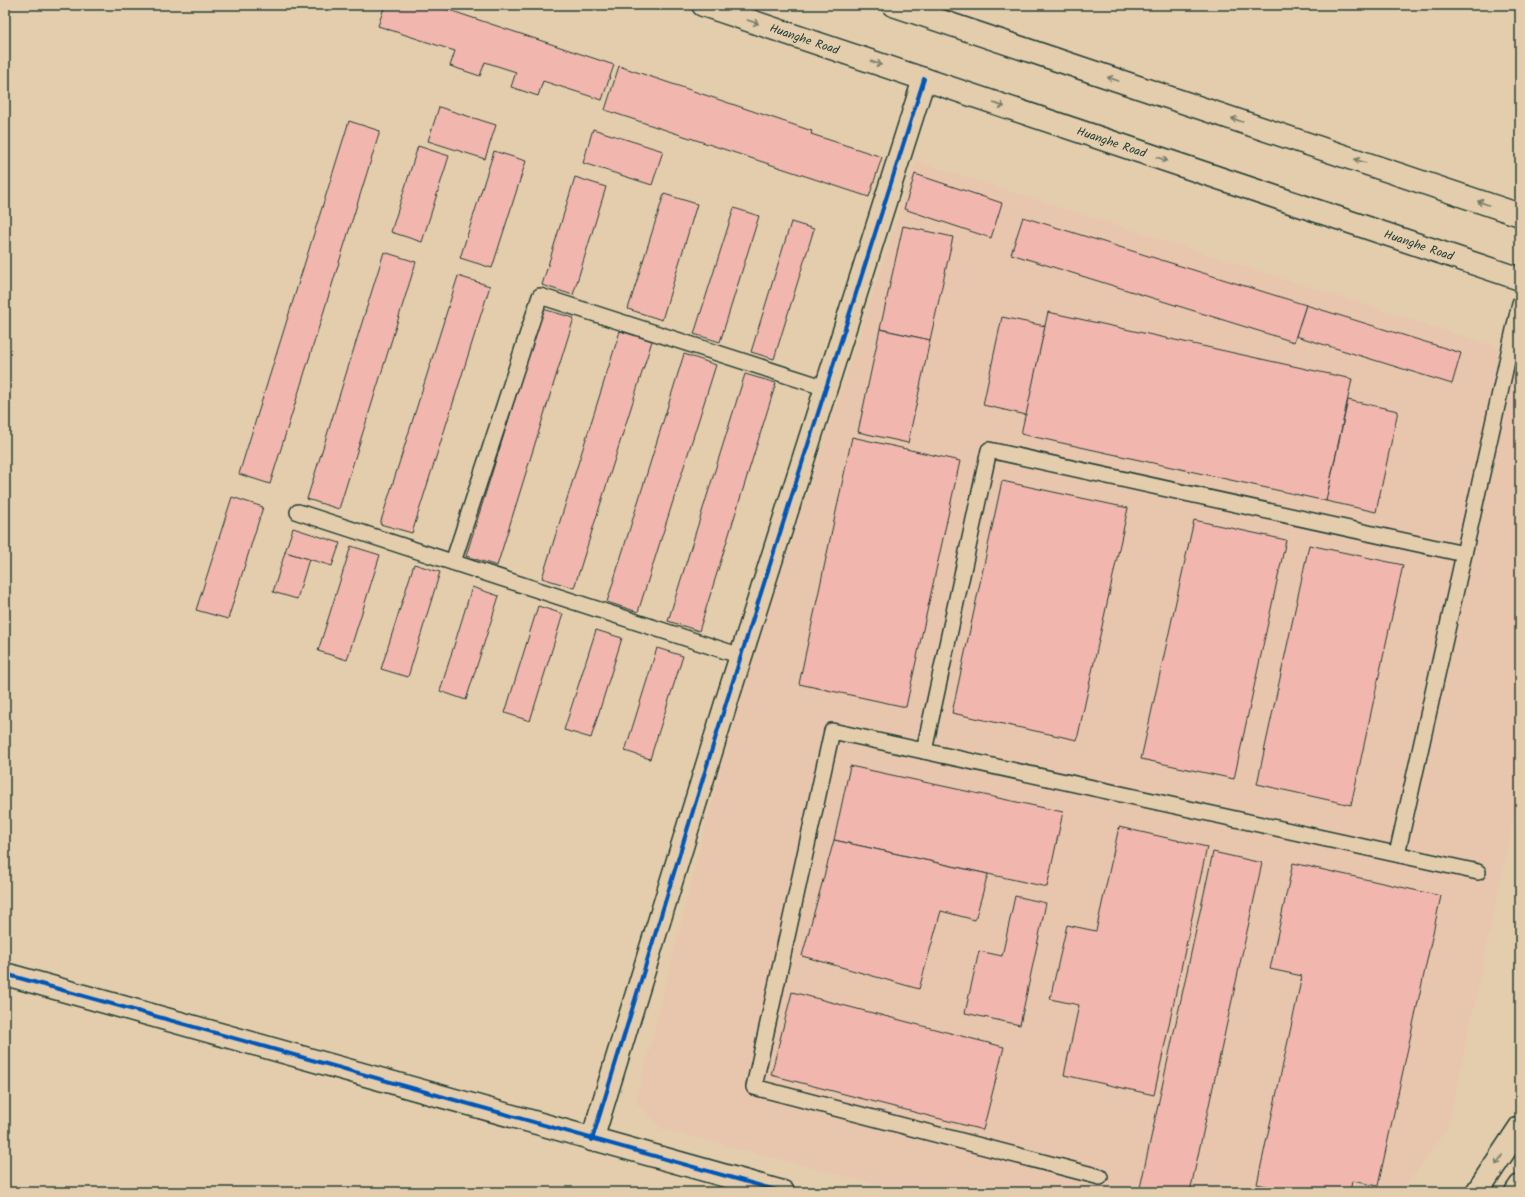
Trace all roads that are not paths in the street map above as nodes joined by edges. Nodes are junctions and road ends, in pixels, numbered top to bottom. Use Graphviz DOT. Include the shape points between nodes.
graph roads {
  1 [pos="703,5"];
  2 [pos="893,5"];
  3 [pos="924,79"];
  4 [pos="1520,215"];
  5 [pos="1520,279"];
  6 [pos="1520,303"];
  7 [pos="826,388"];
  8 [pos="298,512"];
  9 [pos="1464,554"];
  10 [pos="453,562"];
  11 [pos="741,656"];
  12 [pos="924,751"];
  13 [pos="1397,854"];
  14 [pos="1478,872"];
  15 [pos="5,974"];
  16 [pos="1520,1127"];
  17 [pos="592,1140"];
  18 [pos="1100,1177"];
  19 [pos="1520,1186"];
  20 [pos="783,1192"];
  21 [pos="1477,1192"];
  22 [pos="1516,1192"];
  1 -- 3 [label="street, Huanghe Road, one-way"];
  4 -- 2 [label="street, one-way"];
  3 -- 5 [label="street, Huanghe Road, one-way"];
  3 -- 7 [label="street"];
  6 -- 9 [label="lane"];
  7 -- 10 [label="lane" via="540,296"];
  7 -- 11 [label="street"];
  8 -- 10 [label="lane"];
  9 -- 12 [label="lane" via="990,450"];
  9 -- 13 [label="lane"];
  10 -- 11 [label="lane"];
  11 -- 17 [label="street"];
  12 -- 13 [label="lane"];
  12 -- 18 [label="lane" via="832,731 754,1088"];
  13 -- 14 [label="lane"];
  15 -- 17 [label="street"];
  16 -- 21 [label="street, one-way"];
  17 -- 20 [label="street"];
  19 -- 22 [label="street"];
}
